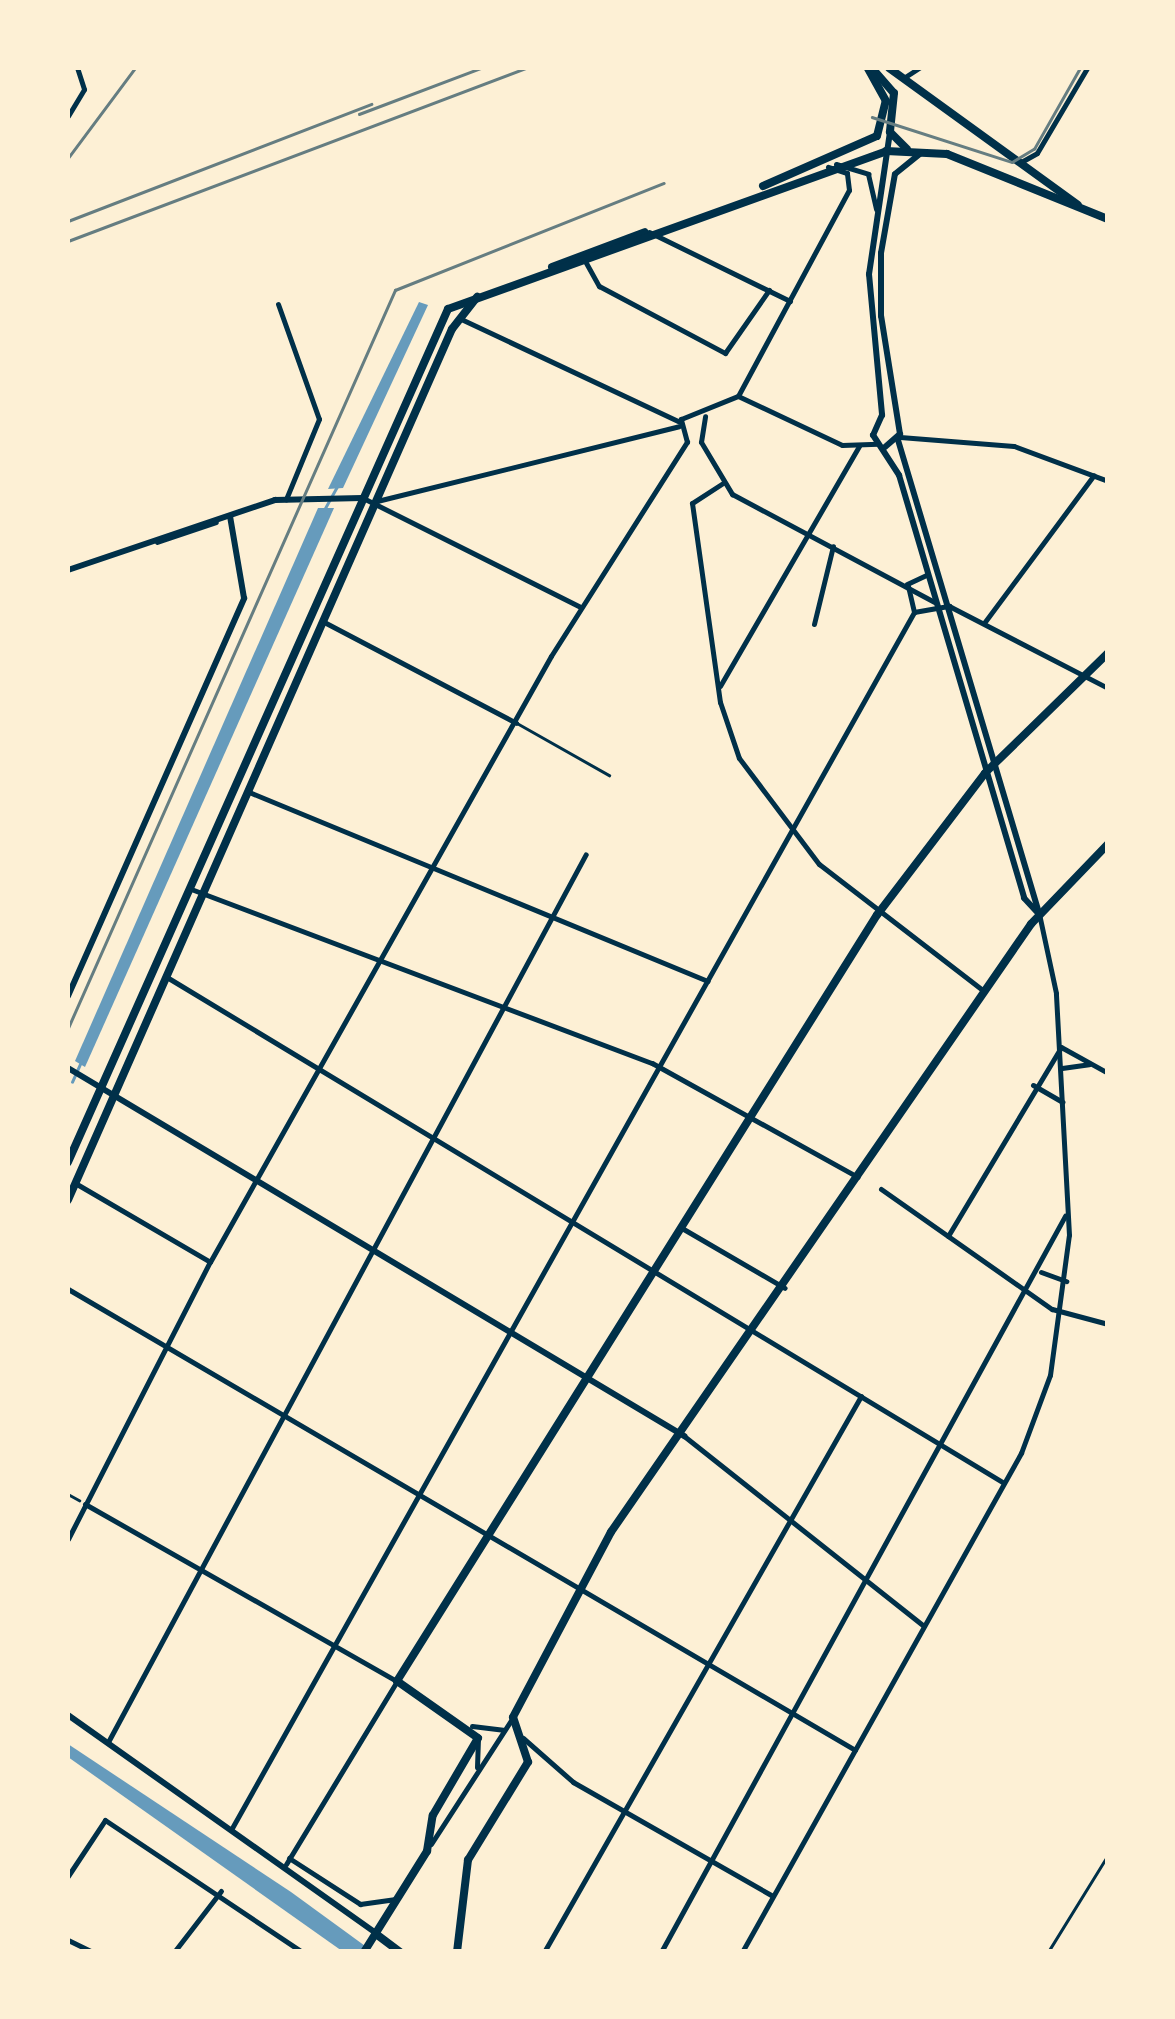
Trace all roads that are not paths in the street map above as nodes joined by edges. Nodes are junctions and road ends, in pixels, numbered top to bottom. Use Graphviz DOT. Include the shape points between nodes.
graph roads {
  1 [pos="77,68"];
  2 [pos="870,68"];
  3 [pos="919,68"];
  4 [pos="1087,68"];
  5 [pos="891,70"];
  6 [pos="68,116"];
  7 [pos="885,132"];
  8 [pos="907,149"];
  9 [pos="886,151"];
  10 [pos="938,152"];
  11 [pos="1021,162"];
  12 [pos="832,166"];
  13 [pos="755,192"];
  14 [pos="1091,212"];
  15 [pos="876,217"];
  16 [pos="1108,219"];
  17 [pos="650,232"];
  18 [pos="585,261"];
  19 [pos="546,272"];
  20 [pos="769,290"];
  21 [pos="477,296"];
  22 [pos="790,301"];
  23 [pos="278,304"];
  24 [pos="458,318"];
  25 [pos="738,396"];
  26 [pos="706,416"];
  27 [pos="881,422"];
  28 [pos="679,424"];
  29 [pos="898,427"];
  30 [pos="899,439"];
  31 [pos="687,442"];
  32 [pos="701,442"];
  33 [pos="881,445"];
  34 [pos="859,446"];
  35 [pos="1094,475"];
  36 [pos="1108,481"];
  37 [pos="723,483"];
  38 [pos="362,498"];
  39 [pos="286,499"];
  40 [pos="375,503"];
  41 [pos="230,516"];
  42 [pos="809,534"];
  43 [pos="833,546"];
  44 [pos="68,570"];
  45 [pos="928,574"];
  46 [pos="907,584"];
  47 [pos="936,604"];
  48 [pos="949,606"];
  49 [pos="581,607"];
  50 [pos="914,612"];
  51 [pos="322,622"];
  52 [pos="984,622"];
  53 [pos="814,624"];
  54 [pos="1108,654"];
  55 [pos="1085,676"];
  56 [pos="1108,688"];
  57 [pos="718,689"];
  58 [pos="516,723"];
  59 [pos="996,761"];
  60 [pos="985,773"];
  61 [pos="609,774"];
  62 [pos="247,792"];
  63 [pos="790,834"];
  64 [pos="1108,844"];
  65 [pos="586,854"];
  66 [pos="436,870"];
  67 [pos="188,888"];
  68 [pos="201,894"];
  69 [pos="1039,914"];
  70 [pos="877,915"];
  71 [pos="556,916"];
  72 [pos="384,962"];
  73 [pos="165,976"];
  74 [pos="708,982"];
  75 [pos="984,991"];
  76 [pos="68,996"];
  77 [pos="505,1009"];
  78 [pos="1060,1047"];
  79 [pos="1091,1064"];
  80 [pos="661,1067"];
  81 [pos="68,1068"];
  82 [pos="1062,1068"];
  83 [pos="322,1070"];
  84 [pos="1108,1073"];
  85 [pos="1033,1085"];
  86 [pos="100,1087"];
  87 [pos="112,1096"];
  88 [pos="1064,1102"];
  89 [pos="752,1111"];
  90 [pos="434,1139"];
  91 [pos="68,1162"];
  92 [pos="858,1177"];
  93 [pos="75,1182"];
  94 [pos="259,1183"];
  95 [pos="881,1190"];
  96 [pos="1067,1198"];
  97 [pos="68,1200"];
  98 [pos="574,1222"];
  99 [pos="680,1227"];
  100 [pos="948,1236"];
  101 [pos="374,1253"];
  102 [pos="210,1262"];
  103 [pos="652,1270"];
  104 [pos="1041,1272"];
  105 [pos="1068,1284"];
  106 [pos="785,1288"];
  107 [pos="68,1289"];
  108 [pos="1030,1293"];
  109 [pos="1064,1315"];
  110 [pos="1108,1316"];
  111 [pos="1094,1321"];
  112 [pos="1108,1324"];
  113 [pos="755,1332"];
  114 [pos="510,1336"];
  115 [pos="170,1348"];
  116 [pos="584,1379"];
  117 [pos="860,1396"];
  118 [pos="284,1418"];
  119 [pos="684,1436"];
  120 [pos="944,1446"];
  121 [pos="1004,1483"];
  122 [pos="68,1494"];
  123 [pos="418,1500"];
  124 [pos="82,1502"];
  125 [pos="792,1516"];
  126 [pos="484,1538"];
  127 [pos="68,1539"];
  128 [pos="201,1571"];
  129 [pos="868,1581"];
  130 [pos="577,1593"];
  131 [pos="924,1626"];
  132 [pos="336,1648"];
  133 [pos="706,1666"];
  134 [pos="397,1681"];
  135 [pos="68,1715"];
  136 [pos="793,1715"];
  137 [pos="513,1717"];
  138 [pos="472,1726"];
  139 [pos="505,1728"];
  140 [pos="520,1735"];
  141 [pos="478,1738"];
  142 [pos="108,1742"];
  143 [pos="856,1750"];
  144 [pos="476,1770"];
  145 [pos="625,1813"];
  146 [pos="232,1828"];
  147 [pos="426,1851"];
  148 [pos="1108,1856"];
  149 [pos="288,1861"];
  150 [pos="712,1861"];
  151 [pos="68,1876"];
  152 [pos="221,1890"];
  153 [pos="773,1896"];
  154 [pos="398,1898"];
  155 [pos="373,1938"];
  156 [pos="68,1940"];
  157 [pos="93,1952"];
  158 [pos="174,1952"];
  159 [pos="302,1952"];
  160 [pos="364,1952"];
  161 [pos="400,1952"];
  162 [pos="460,1952"];
  163 [pos="544,1952"];
  164 [pos="661,1952"];
  165 [pos="742,1952"];
  166 [pos="1048,1952"];
  1 -- 6 [label="street" via="84,90"];
  2 -- 7 [label="main road" via="886,96"];
  3 -- 5 [label="street" via="908,77"];
  4 -- 11 [label="street" via="1037,153"];
  5 -- 11 [label="main road"];
  7 -- 8 [label="main road"];
  7 -- 9 [label="street"];
  7 -- 13 [label="main road"];
  8 -- 9 [label="main road"];
  8 -- 10 [label="main road"];
  9 -- 12 [label="main road"];
  9 -- 15 [label="street"];
  10 -- 14 [label="main road"];
  10 -- 29 [label="street" via="898,170 884,232 881,316"];
  11 -- 14 [label="main road"];
  12 -- 13 [label="main road"];
  12 -- 15 [label="street" via="870,176"];
  12 -- 22 [label="street" via="847,174 849,190"];
  13 -- 17 [label="main road"];
  14 -- 16 [label="main road"];
  15 -- 27 [label="street" via="869,295"];
  17 -- 18 [label="main road"];
  17 -- 19 [label="main road" via="602,242"];
  17 -- 20 [label="street"];
  18 -- 19 [label="main road"];
  18 -- 20 [label="street" via="600,286 725,353"];
  19 -- 21 [label="main road"];
  20 -- 22 [label="street"];
  21 -- 24 [label="main road"];
  21 -- 38 [label="main road" via="444,316"];
  22 -- 25 [label="street"];
  23 -- 39 [label="street" via="318,419"];
  24 -- 28 [label="street"];
  24 -- 40 [label="main road"];
  25 -- 26 [label="street"];
  25 -- 34 [label="street"];
  26 -- 28 [label="street" via="693,412"];
  26 -- 32 [label="street"];
  27 -- 29 [label="street"];
  27 -- 33 [label="street"];
  28 -- 31 [label="street"];
  28 -- 40 [label="street"];
  29 -- 30 [label="street"];
  30 -- 33 [label="street"];
  30 -- 35 [label="street" via="1014,446"];
  30 -- 48 [label="street"];
  31 -- 32 [label="street"];
  31 -- 49 [label="street"];
  32 -- 37 [label="street"];
  33 -- 34 [label="street"];
  33 -- 45 [label="street"];
  34 -- 42 [label="street"];
  35 -- 36 [label="street"];
  35 -- 52 [label="street"];
  37 -- 42 [label="street"];
  37 -- 57 [label="street" via="692,503"];
  38 -- 39 [label="street"];
  38 -- 40 [label="street"];
  38 -- 67 [label="main road"];
  39 -- 41 [label="street"];
  40 -- 49 [label="street"];
  40 -- 51 [label="main road"];
  41 -- 44 [label="street"];
  41 -- 76 [label="street" via="244,598"];
  42 -- 43 [label="street"];
  42 -- 57 [label="street"];
  43 -- 46 [label="street"];
  43 -- 53 [label="street"];
  45 -- 46 [label="street"];
  45 -- 47 [label="street"];
  46 -- 47 [label="street"];
  46 -- 50 [label="street"];
  47 -- 48 [label="street"];
  47 -- 50 [label="street"];
  47 -- 60 [label="street"];
  48 -- 52 [label="street"];
  48 -- 59 [label="street"];
  49 -- 58 [label="street"];
  50 -- 63 [label="street"];
  51 -- 58 [label="street"];
  51 -- 62 [label="main road"];
  52 -- 55 [label="street"];
  54 -- 55 [label="main road"];
  55 -- 56 [label="street"];
  55 -- 59 [label="main road"];
  57 -- 63 [label="street" via="739,758"];
  58 -- 61 [label="lane"];
  58 -- 66 [label="street"];
  59 -- 60 [label="main road"];
  59 -- 69 [label="street"];
  60 -- 69 [label="street" via="1024,898"];
  60 -- 70 [label="main road"];
  62 -- 66 [label="street"];
  62 -- 68 [label="main road"];
  63 -- 70 [label="street"];
  63 -- 74 [label="street"];
  64 -- 69 [label="main road"];
  65 -- 71 [label="street"];
  66 -- 71 [label="street"];
  66 -- 72 [label="street"];
  67 -- 68 [label="street"];
  67 -- 86 [label="main road"];
  68 -- 72 [label="street"];
  68 -- 73 [label="main road"];
  69 -- 75 [label="main road"];
  69 -- 78 [label="street"];
  70 -- 75 [label="street"];
  70 -- 89 [label="main road"];
  71 -- 74 [label="street"];
  71 -- 77 [label="street"];
  72 -- 77 [label="street"];
  72 -- 83 [label="street"];
  73 -- 83 [label="street"];
  73 -- 87 [label="main road"];
  74 -- 80 [label="street"];
  75 -- 92 [label="main road"];
  77 -- 80 [label="street"];
  77 -- 90 [label="street"];
  78 -- 79 [label="street"];
  78 -- 82 [label="street"];
  78 -- 85 [label="street"];
  79 -- 82 [label="street"];
  79 -- 84 [label="street"];
  80 -- 89 [label="street"];
  80 -- 98 [label="street"];
  81 -- 86 [label="street"];
  82 -- 88 [label="street"];
  83 -- 90 [label="street"];
  83 -- 94 [label="street"];
  85 -- 88 [label="street"];
  85 -- 100 [label="street"];
  86 -- 87 [label="street"];
  86 -- 91 [label="main road"];
  87 -- 93 [label="main road"];
  87 -- 94 [label="street"];
  88 -- 96 [label="street"];
  89 -- 92 [label="street"];
  89 -- 99 [label="main road"];
  90 -- 98 [label="street"];
  90 -- 101 [label="street"];
  92 -- 106 [label="main road"];
  93 -- 97 [label="main road"];
  93 -- 102 [label="street"];
  94 -- 101 [label="street"];
  94 -- 102 [label="street"];
  95 -- 100 [label="street"];
  96 -- 104 [label="street" via="1062,1233"];
  96 -- 105 [label="street"];
  98 -- 103 [label="street"];
  98 -- 114 [label="street"];
  99 -- 103 [label="main road"];
  99 -- 106 [label="street"];
  100 -- 108 [label="street"];
  101 -- 114 [label="street"];
  101 -- 118 [label="street"];
  102 -- 115 [label="street"];
  103 -- 113 [label="street"];
  103 -- 116 [label="main road"];
  104 -- 105 [label="street"];
  104 -- 108 [label="street"];
  105 -- 109 [label="street"];
  106 -- 113 [label="main road"];
  107 -- 115 [label="street"];
  108 -- 109 [label="street"];
  108 -- 120 [label="street"];
  109 -- 111 [label="street"];
  109 -- 121 [label="street" via="1040,1406"];
  110 -- 111 [label="street"];
  111 -- 112 [label="street"];
  113 -- 117 [label="street"];
  113 -- 119 [label="main road"];
  114 -- 116 [label="street"];
  114 -- 123 [label="street"];
  115 -- 118 [label="street"];
  115 -- 124 [label="street"];
  116 -- 119 [label="street"];
  116 -- 126 [label="main road"];
  117 -- 120 [label="street"];
  117 -- 125 [label="street"];
  118 -- 123 [label="street"];
  118 -- 128 [label="street"];
  119 -- 125 [label="street"];
  119 -- 130 [label="main road"];
  120 -- 121 [label="street"];
  120 -- 129 [label="street"];
  121 -- 131 [label="street"];
  122 -- 124 [label="lane"];
  123 -- 126 [label="street"];
  123 -- 132 [label="street"];
  124 -- 127 [label="street"];
  124 -- 128 [label="street"];
  125 -- 129 [label="street"];
  125 -- 133 [label="street"];
  126 -- 130 [label="street"];
  126 -- 134 [label="main road"];
  128 -- 132 [label="street"];
  128 -- 142 [label="street"];
  129 -- 131 [label="street"];
  129 -- 136 [label="street"];
  130 -- 133 [label="street"];
  130 -- 137 [label="main road"];
  131 -- 143 [label="street"];
  132 -- 134 [label="street"];
  132 -- 146 [label="street"];
  133 -- 136 [label="street"];
  133 -- 145 [label="street"];
  134 -- 138 [label="main road"];
  134 -- 149 [label="street"];
  135 -- 142 [label="street"];
  136 -- 143 [label="street"];
  136 -- 150 [label="street"];
  137 -- 139 [label="street"];
  137 -- 140 [label="main road"];
  138 -- 139 [label="street"];
  138 -- 141 [label="main road"];
  139 -- 144 [label="street"];
  140 -- 145 [label="street"];
  140 -- 162 [label="main road" via="528,1762 468,1860"];
  141 -- 144 [label="street"];
  141 -- 147 [label="main road" via="433,1815"];
  142 -- 146 [label="street"];
  143 -- 153 [label="street"];
  144 -- 147 [label="street"];
  145 -- 150 [label="street"];
  145 -- 163 [label="street"];
  146 -- 149 [label="street"];
  147 -- 154 [label="main road"];
  148 -- 166 [label="lane"];
  149 -- 154 [label="street" via="360,1904"];
  149 -- 155 [label="street"];
  150 -- 153 [label="street"];
  150 -- 164 [label="street"];
  151 -- 152 [label="street" via="105,1820"];
  152 -- 158 [label="street"];
  152 -- 159 [label="street"];
  153 -- 165 [label="street"];
  154 -- 155 [label="main road"];
  155 -- 160 [label="main road"];
  155 -- 161 [label="main road"];
  156 -- 157 [label="street"];
}
